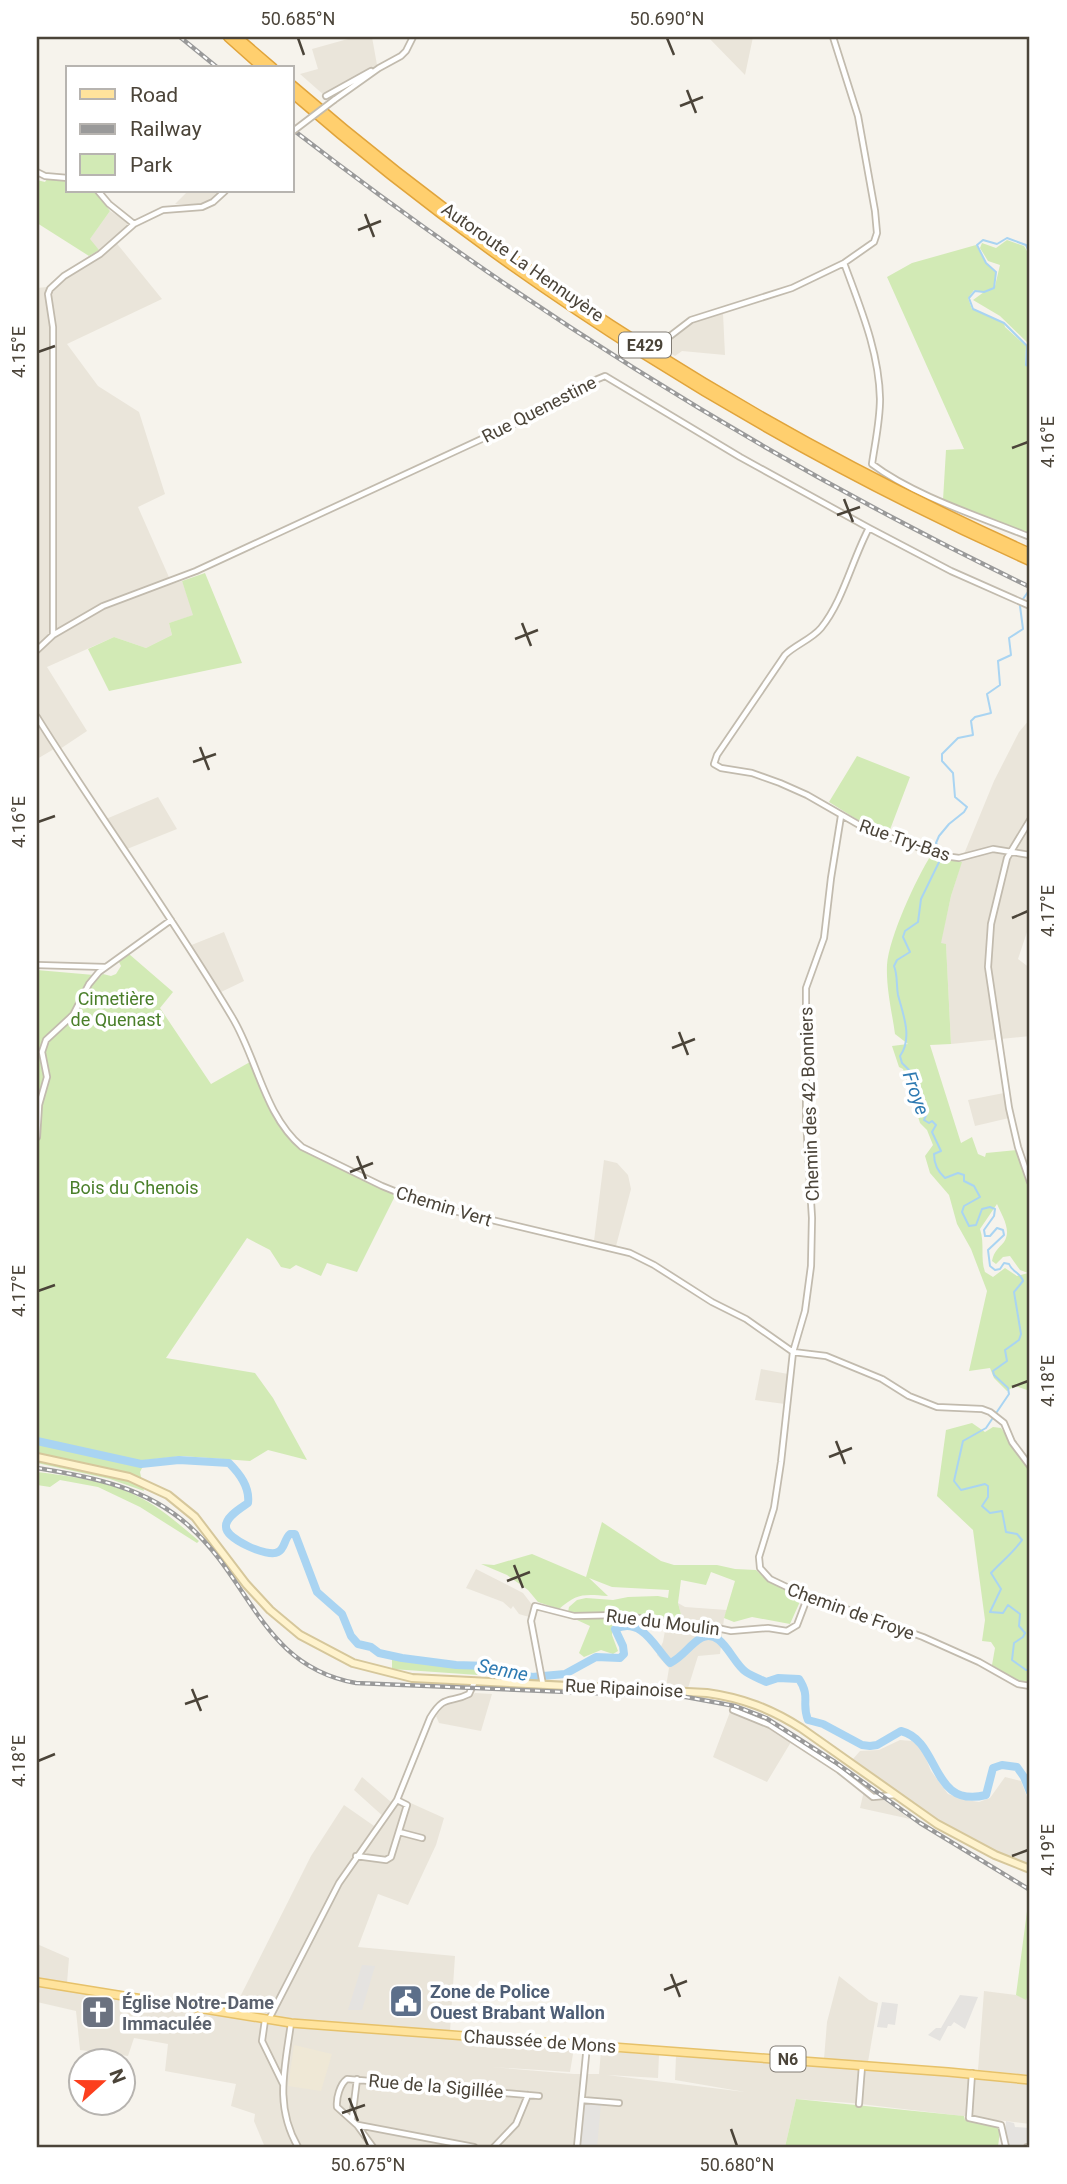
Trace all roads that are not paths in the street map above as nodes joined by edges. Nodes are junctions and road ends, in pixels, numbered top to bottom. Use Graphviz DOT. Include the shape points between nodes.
graph roads {
  1 [pos="228,37"];
  2 [pos="237,37"];
  3 [pos="413,37"];
  4 [pos="833,37"];
  5 [pos="261,66"];
  6 [pos="271,66"];
  7 [pos="379,68"];
  8 [pos="294,87"];
  9 [pos="294,95"];
  10 [pos="326,96"];
  11 [pos="294,130"];
  12 [pos="37,172"];
  13 [pos="66,178"];
  14 [pos="99,192"];
  15 [pos="224,192"];
  16 [pos="134,223"];
  17 [pos="844,263"];
  18 [pos="661,343"];
  19 [pos="869,528"];
  20 [pos="1030,537"];
  21 [pos="1030,553"];
  22 [pos="1030,561"];
  23 [pos="1030,606"];
  24 [pos="53,635"];
  25 [pos="37,650"];
  26 [pos="37,717"];
  27 [pos="841,816"];
  28 [pos="1030,820"];
  29 [pos="1010,850"];
  30 [pos="1030,855"];
  31 [pos="171,920"];
  32 [pos="37,965"];
  33 [pos="106,967"];
  34 [pos="37,1137"];
  35 [pos="1030,1182"];
  36 [pos="793,1352"];
  37 [pos="37,1457"];
  38 [pos="1030,1466"];
  39 [pos="808,1596"];
  40 [pos="475,1681"];
  41 [pos="543,1682"];
  42 [pos="1030,1686"];
  43 [pos="733,1710"];
  44 [pos="894,1795"];
  45 [pos="397,1800"];
  46 [pos="399,1832"];
  47 [pos="422,1838"];
  48 [pos="356,1856"];
  49 [pos="1030,1869"];
  50 [pos="37,1982"];
  51 [pos="267,2020"];
  52 [pos="292,2023"];
  53 [pos="587,2044"];
  54 [pos="862,2065"];
  55 [pos="972,2074"];
  56 [pos="1030,2078"];
  57 [pos="357,2079"];
  58 [pos="283,2085"];
  59 [pos="528,2095"];
  60 [pos="539,2096"];
  61 [pos="582,2100"];
  62 [pos="619,2103"];
  63 [pos="859,2104"];
  64 [pos="352,2120"];
  65 [pos="357,2125"];
  66 [pos="298,2147"];
  67 [pos="373,2147"];
  68 [pos="474,2147"];
  69 [pos="495,2147"];
  70 [pos="578,2147"];
  71 [pos="1006,2147"];
  1 -- 5 [label="highway"];
  2 -- 6 [label="highway"];
  3 -- 7 [label="street" via="406,51"];
  4 -- 17 [label="street" via="858,116 877,225 874,242"];
  7 -- 10 [label="street"];
  7 -- 11 [label="street, bridge"];
  8 -- 21 [label="highway, Autoroute La Hennuyère / E429" via="457,216 670,361 856,468"];
  9 -- 22 [label="highway, Autoroute La Hennuyère / E429" via="452,221 677,373 864,480"];
  12 -- 13 [label="street"];
  14 -- 16 [label="street"];
  15 -- 16 [label="street" via="202,207 163,210"];
  16 -- 24 [label="street" via="100,254 64,276 49,290 47,300 53,327"];
  17 -- 18 [label="street" via="778,294 691,320"];
  17 -- 20 [label="street" via="868,328 879,385 872,464 935,498"];
  19 -- 23 [label="street, Rue Quenestine"];
  19 -- 24 [label="street, Rue Quenestine" via="603,376 526,418 196,571 103,606"];
  19 -- 27 [label="street, Rue Try-Bas" via="835,608 817,632 785,655 715,759 716,767 780,783"];
  24 -- 25 [label="street, Rue Quenestine"];
  26 -- 31 [label="street, Chemin Vert"];
  27 -- 29 [label="street, Rue Try-Bas" via="879,834 954,858"];
  27 -- 36 [label="street, Chemin des 42 Bonniers" via="824,939 806,988 812,1253 807,1301"];
  28 -- 29 [label="street"];
  29 -- 30 [label="street, Rue Try-Bas"];
  29 -- 35 [label="street" via="992,916 988,980 1012,1121"];
  31 -- 33 [label="street"];
  31 -- 36 [label="street, Chemin Vert" via="240,1031 278,1116 302,1147 429,1205 630,1253 747,1319"];
  32 -- 33 [label="street"];
  33 -- 34 [label="street" via="93,978 67,1022 43,1045 47,1077"];
  36 -- 38 [label="street, Chemin Vert" via="826,1356 937,1407 993,1413"];
  36 -- 39 [label="street, Chemin de Froye" via="774,1508 759,1564 770,1579"];
  37 -- 40 [label="street, Rue Ripainoise" via="141,1481 168,1495 211,1536 259,1599 317,1646 394,1675"];
  39 -- 41 [label="street, Rue du Moulin" via="797,1625 787,1631 730,1631 606,1614 574,1616 535,1606 531,1621"];
  39 -- 42 [label="street, Chemin de Froye" via="933,1641"];
  40 -- 41 [label="street, Rue Ripainoise"];
  40 -- 45 [label="street" via="469,1694 437,1706"];
  41 -- 44 [label="street, Rue Ripainoise" via="741,1698 779,1714"];
  43 -- 44 [label="street" via="770,1725 873,1797"];
  44 -- 49 [label="street, Rue Ripainoise" via="967,1842"];
  45 -- 46 [label="street" via="407,1805"];
  45 -- 48 [label="street"];
  46 -- 47 [label="street"];
  46 -- 48 [label="street" via="388,1860"];
  48 -- 51 [label="street"];
  50 -- 51 [label="main road, Chaussée de Mons / N6"];
  51 -- 52 [label="main road, Chaussée de Mons / N6"];
  51 -- 58 [label="street" via="262,2041"];
  52 -- 53 [label="main road, Chaussée de Mons / N6"];
  52 -- 58 [label="street"];
  53 -- 54 [label="main road, Chaussée de Mons / N6"];
  53 -- 61 [label="street"];
  54 -- 55 [label="main road, Chaussée de Mons / N6"];
  54 -- 63 [label="street"];
  55 -- 56 [label="main road, Chaussée de Mons / N6"];
  55 -- 71 [label="street" via="969,2118 1001,2125"];
  57 -- 59 [label="street, Rue de la Sigillée"];
  57 -- 64 [label="street"];
  57 -- 64 [label="street, Rue de la Sigillée" via="344,2081 337,2104"];
  58 -- 66 [label="street" via="284,2117"];
  59 -- 60 [label="street, Rue de la Sigillée"];
  59 -- 69 [label="street, Rue de la Sigillée" via="516,2124"];
  61 -- 62 [label="street"];
  61 -- 70 [label="street"];
  64 -- 65 [label="street"];
  65 -- 67 [label="street"];
  65 -- 68 [label="street"];
}
